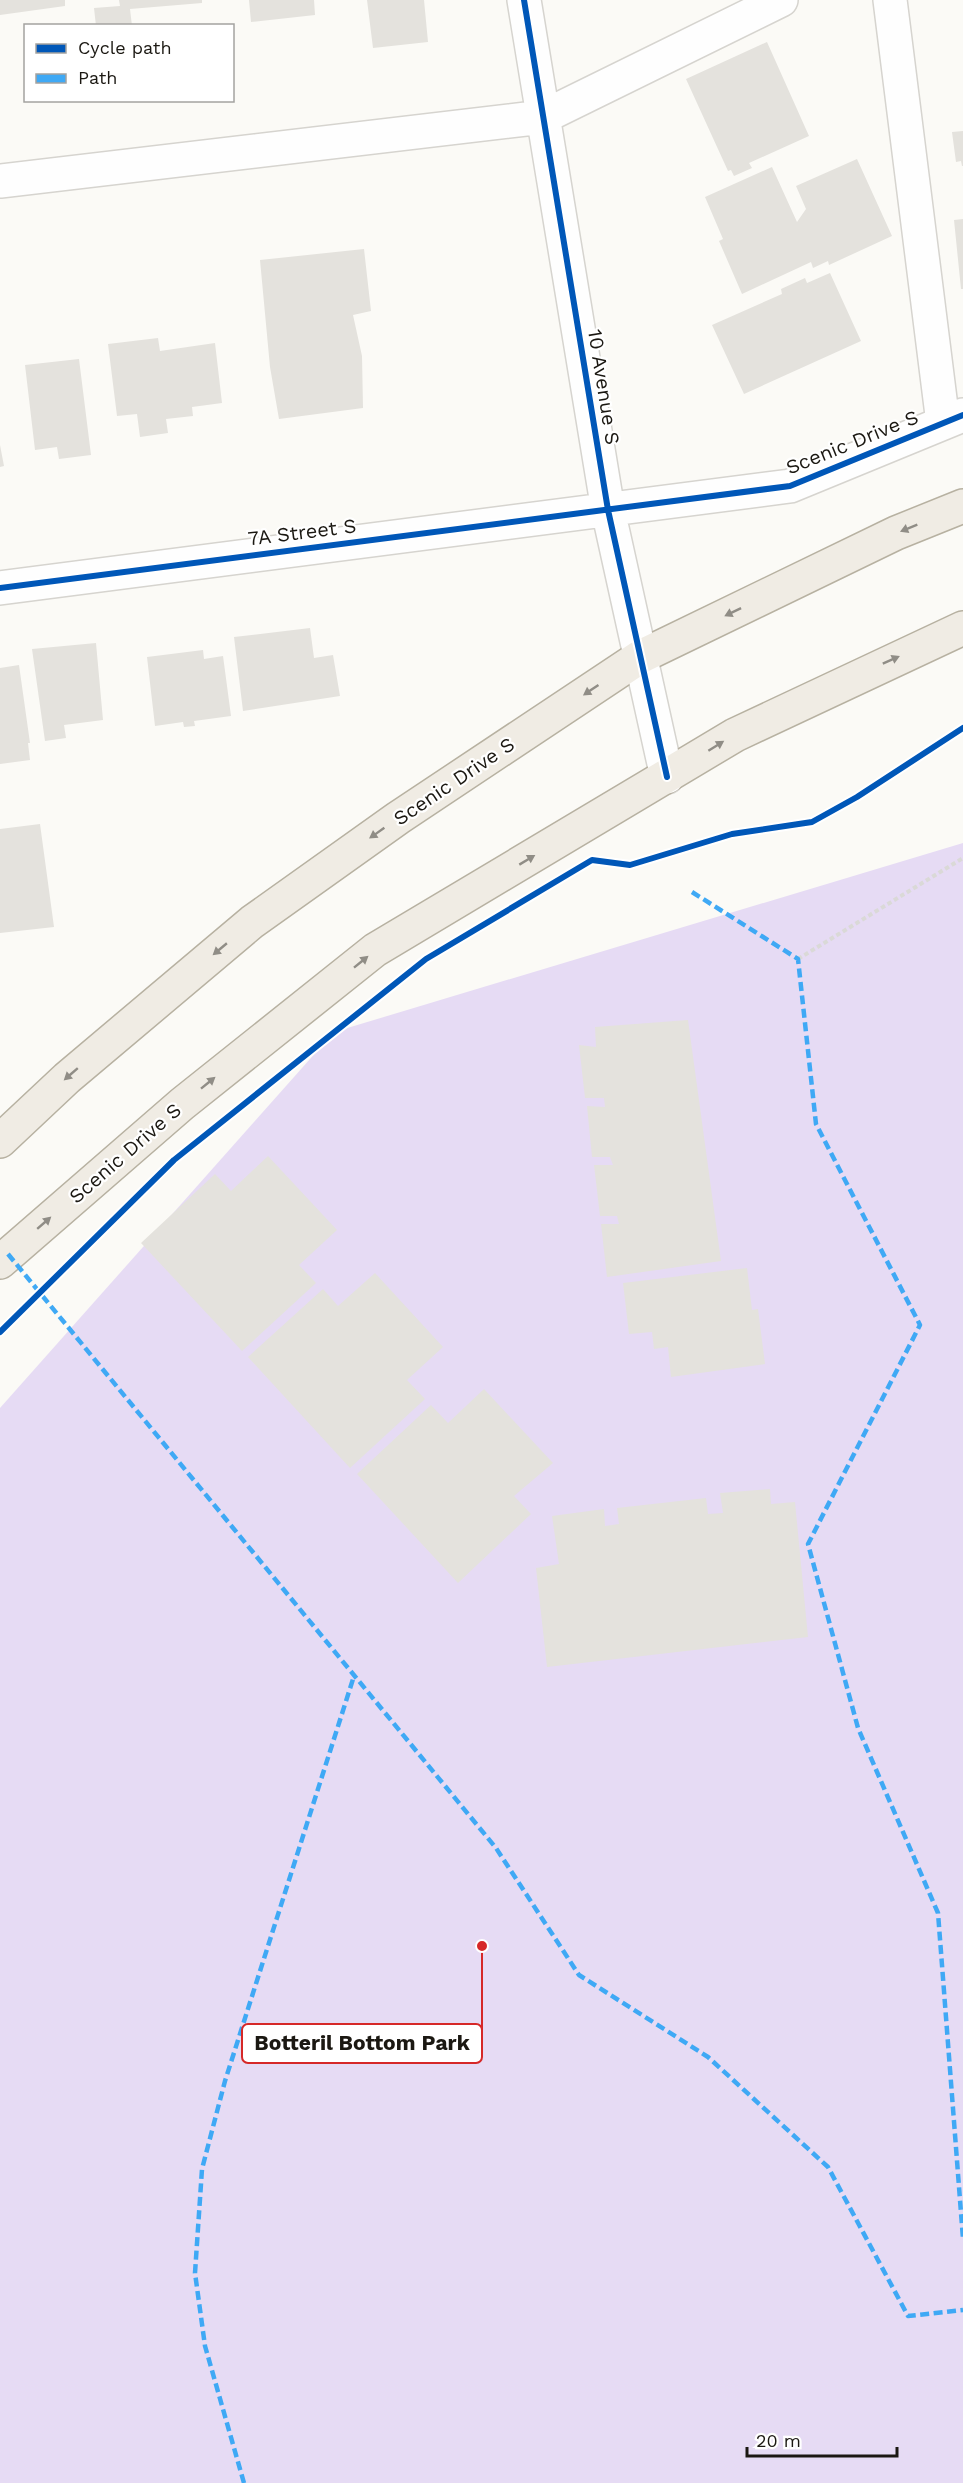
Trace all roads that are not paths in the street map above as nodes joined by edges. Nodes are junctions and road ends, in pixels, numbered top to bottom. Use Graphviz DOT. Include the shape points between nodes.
graph roads {
  1 [pos="524,0"];
  2 [pos="781,0"];
  3 [pos="890,0"];
  4 [pos="543,117"];
  5 [pos="0,181"];
  6 [pos="953,419"];
  7 [pos="963,506"];
  8 [pos="608,510"];
  9 [pos="0,588"];
  10 [pos="963,628"];
  11 [pos="640,657"];
  12 [pos="667,777"];
  13 [pos="0,1141"];
  14 [pos="0,1262"];
  1 -- 4 [label="street, 10 Avenue S"];
  2 -- 4 [label="street"];
  3 -- 6 [label="street"];
  4 -- 5 [label="street"];
  4 -- 8 [label="street, 10 Avenue S"];
  6 -- 8 [label="street, Scenic Drive S" via="790,486"];
  7 -- 11 [label="main road, Scenic Drive S, one-way" via="896,533"];
  8 -- 9 [label="street, 7A Street S"];
  8 -- 11 [label="street, 10 Avenue S"];
  12 -- 10 [label="main road, Scenic Drive S, one-way" via="735,735"];
  11 -- 12 [label="street, 10 Avenue S"];
  11 -- 13 [label="main road, Scenic Drive S, one-way" via="398,818 252,922 67,1078"];
  14 -- 12 [label="main road, Scenic Drive S, one-way" via="182,1104 375,950"];
}
